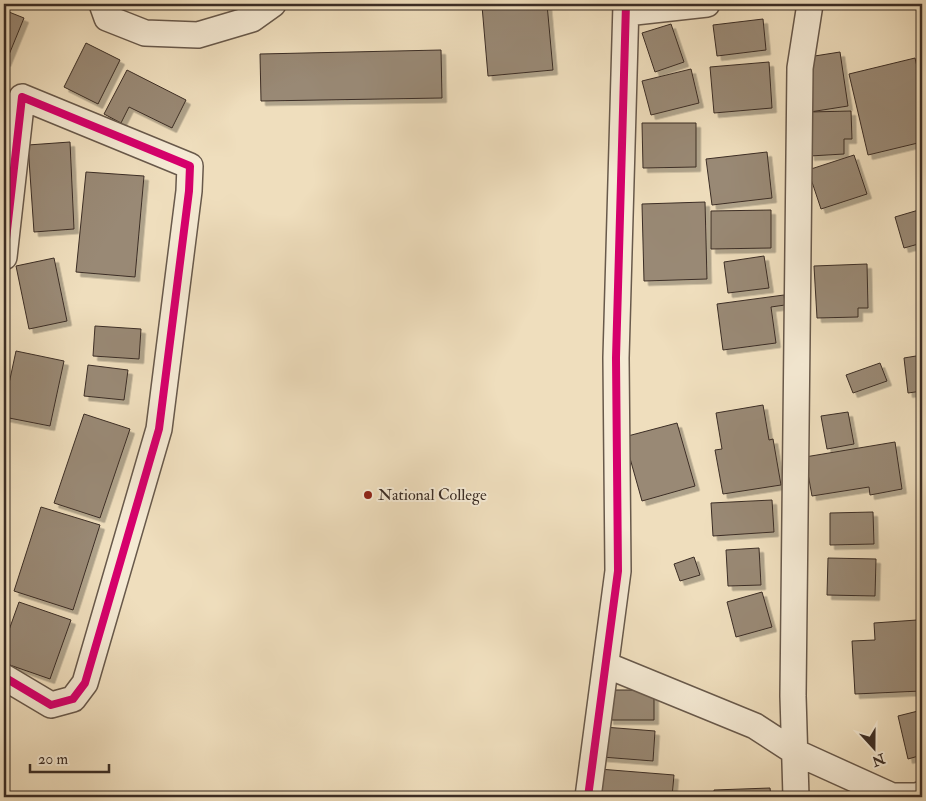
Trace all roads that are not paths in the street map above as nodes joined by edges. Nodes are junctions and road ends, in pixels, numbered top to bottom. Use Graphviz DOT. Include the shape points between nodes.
graph roads {
  1 [pos="102,4"];
  2 [pos="273,4"];
  3 [pos="707,4"];
  4 [pos="810,4"];
  5 [pos="626,8"];
  6 [pos="13,94"];
  7 [pos="4,256"];
  8 [pos="606,665"];
  9 [pos="4,677"];
  10 [pos="795,752"];
  11 [pos="922,794"];
  12 [pos="588,797"];
  13 [pos="796,797"];
  1 -- 2 [label="street" via="107,18 145,32 198,35 252,19"];
  3 -- 5 [label="street"];
  4 -- 10 [label="street" via="800,68"];
  5 -- 8 [label="street" via="616,358 618,571"];
  6 -- 7 [label="street"];
  6 -- 9 [label="street" via="190,166 159,430 85,683 73,699 52,705"];
  8 -- 10 [label="street" via="755,726"];
  8 -- 12 [label="street"];
  10 -- 11 [label="street" via="892,796"];
  10 -- 13 [label="street"];
}
